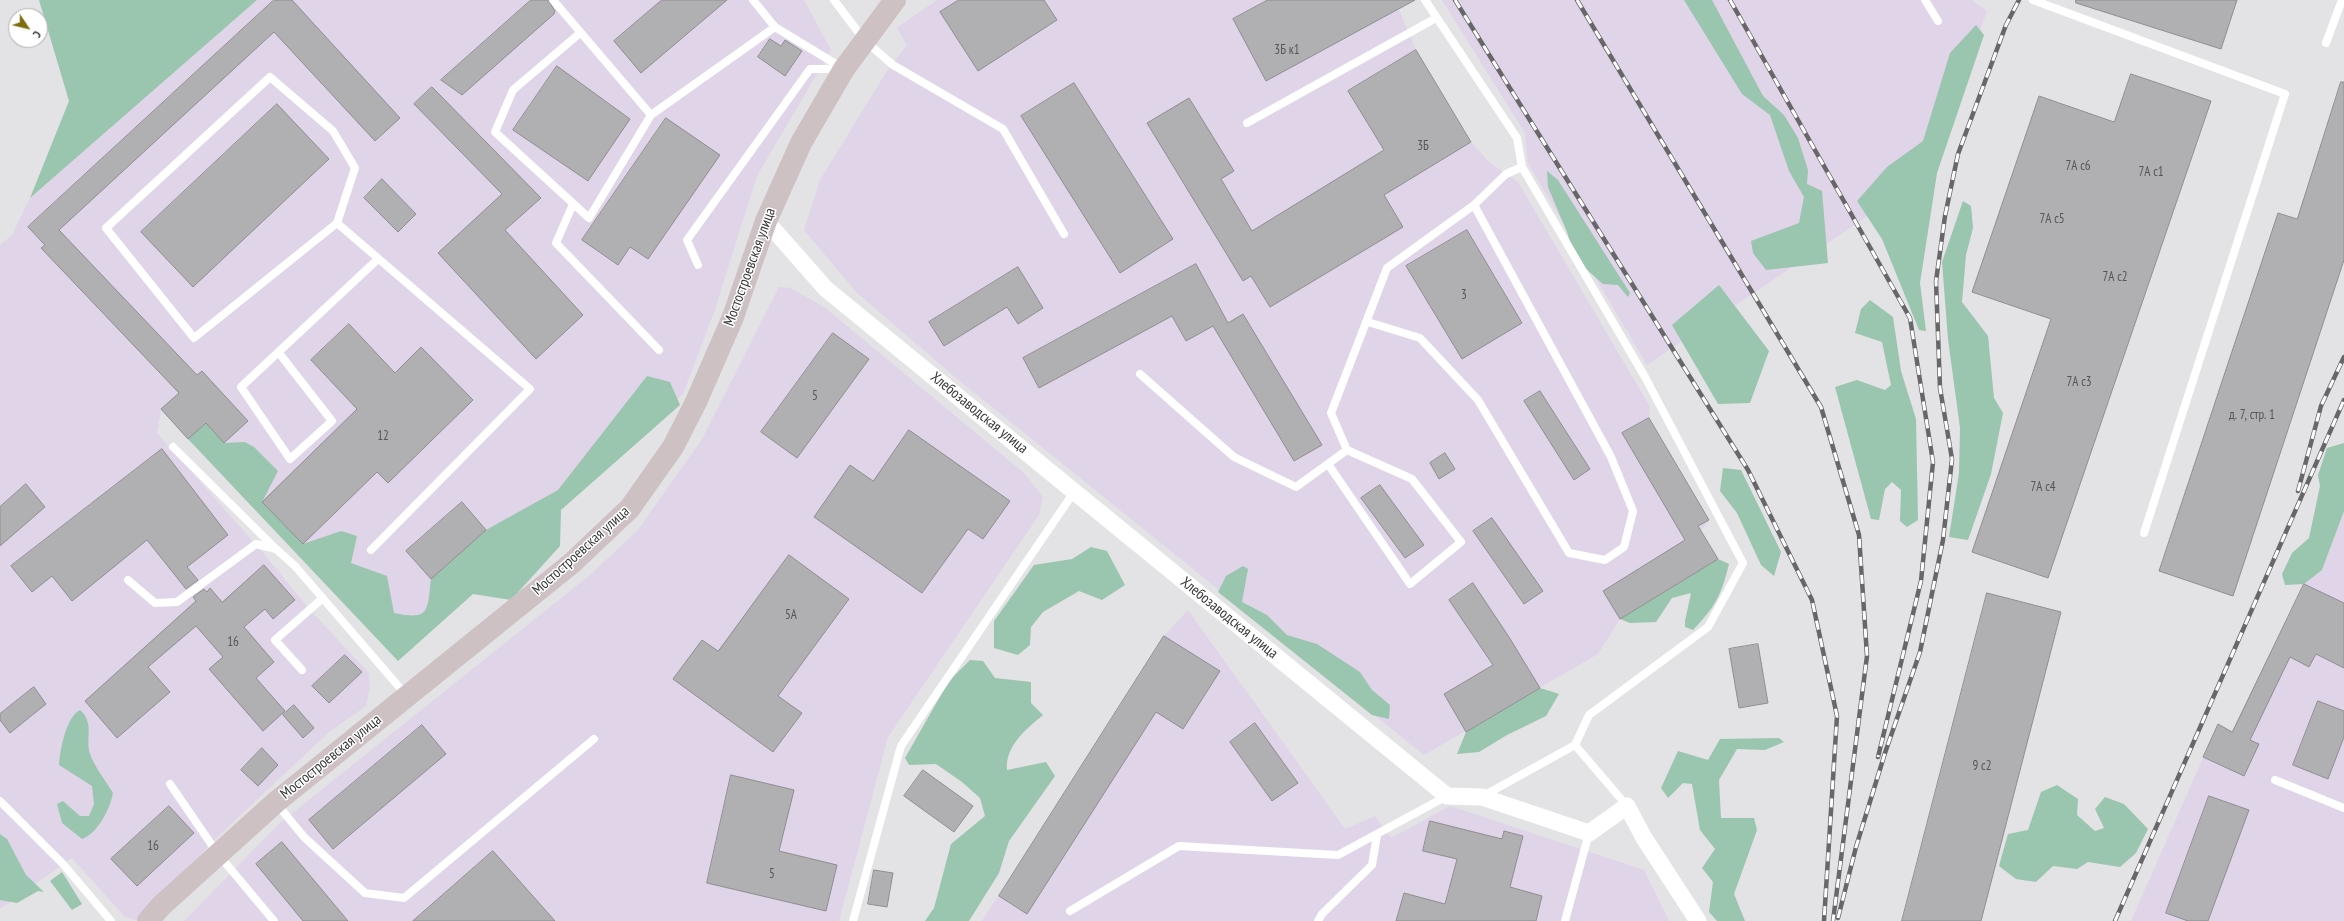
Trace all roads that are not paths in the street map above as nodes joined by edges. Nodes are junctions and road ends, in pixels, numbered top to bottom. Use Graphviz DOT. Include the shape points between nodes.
graph roads {
  1 [pos="553,0"];
  2 [pos="754,0"];
  3 [pos="834,0"];
  4 [pos="895,0"];
  5 [pos="1425,0"];
  6 [pos="1925,0"];
  7 [pos="2033,0"];
  8 [pos="2342,0"];
  9 [pos="1436,18"];
  10 [pos="1938,21"];
  11 [pos="775,27"];
  12 [pos="580,33"];
  13 [pos="865,41"];
  14 [pos="2326,43"];
  15 [pos="844,69"];
  16 [pos="651,115"];
  17 [pos="1247,123"];
  18 [pos="1522,167"];
  19 [pos="574,204"];
  20 [pos="1474,205"];
  21 [pos="766,221"];
  22 [pos="337,223"];
  23 [pos="1064,234"];
  24 [pos="378,259"];
  25 [pos="698,266"];
  26 [pos="1368,322"];
  27 [pos="659,350"];
  28 [pos="279,352"];
  29 [pos="1140,374"];
  30 [pos="173,447"];
  31 [pos="1347,450"];
  32 [pos="1328,464"];
  33 [pos="1074,492"];
  34 [pos="2144,533"];
  35 [pos="276,549"];
  36 [pos="371,550"];
  37 [pos="128,580"];
  38 [pos="323,598"];
  39 [pos="302,670"];
  40 [pos="406,695"];
  41 [pos="594,739"];
  42 [pos="1575,745"];
  43 [pos="2275,780"];
  44 [pos="170,784"];
  45 [pos="1447,796"];
  46 [pos="1482,797"];
  47 [pos="276,802"];
  48 [pos="1,805"];
  49 [pos="1627,806"];
  50 [pos="2344,808"];
  51 [pos="1589,833"];
  52 [pos="1377,835"];
  53 [pos="218,854"];
  54 [pos="1070,911"];
  55 [pos="111,921"];
  56 [pos="148,921"];
  57 [pos="274,921"];
  58 [pos="853,921"];
  59 [pos="1318,921"];
  60 [pos="1565,921"];
  61 [pos="1698,921"];
  1 -- 12 [label="lane"];
  2 -- 11 [label="lane"];
  3 -- 13 [label="lane"];
  4 -- 13 [label="main road, Мостостроевская улица"];
  5 -- 9 [label="lane"];
  6 -- 10 [label="lane"];
  7 -- 34 [label="lane" via="2285,94"];
  8 -- 14 [label="lane"];
  9 -- 17 [label="lane"];
  9 -- 18 [label="lane" via="1517,138"];
  11 -- 15 [label="lane"];
  11 -- 16 [label="lane"];
  12 -- 16 [label="lane"];
  12 -- 19 [label="lane" via="514,90 495,132"];
  13 -- 15 [label="main road, Мостостроевская улица"];
  13 -- 23 [label="lane" via="893,65 1003,129"];
  15 -- 21 [label="main road, Мостостроевская улица" via="801,143"];
  15 -- 25 [label="lane" via="810,69 687,240"];
  16 -- 19 [label="lane" via="589,218"];
  18 -- 20 [label="lane" via="1506,174"];
  18 -- 42 [label="lane" via="1645,376 1743,563 1708,627 1589,715"];
  19 -- 27 [label="lane" via="556,242"];
  20 -- 26 [label="lane" via="1387,268"];
  20 -- 26 [label="lane" via="1611,457 1634,511 1624,547 1606,560 1569,553 1478,400 1420,338"];
  21 -- 33 [label="street, Хлебозаводская улица" via="826,289"];
  21 -- 40 [label="main road, Мостостроевская улица" via="733,317 696,402 673,447 630,508 572,563"];
  22 -- 22 [label="lane" via="355,168 333,131 270,77 106,228 194,338"];
  22 -- 24 [label="lane"];
  24 -- 28 [label="lane"];
  24 -- 36 [label="lane" via="530,389"];
  26 -- 31 [label="lane" via="1331,413"];
  28 -- 28 [label="lane" via="242,388 290,459 332,421"];
  29 -- 32 [label="lane" via="1234,457 1296,487"];
  30 -- 35 [label="lane"];
  31 -- 32 [label="lane"];
  31 -- 32 [label="lane" via="1412,479 1461,542 1410,584"];
  33 -- 45 [label="street, Хлебозаводская улица"];
  33 -- 58 [label="lane" via="901,746"];
  35 -- 37 [label="lane" via="256,544 177,602 155,603"];
  35 -- 38 [label="lane"];
  38 -- 39 [label="lane" via="275,640"];
  38 -- 40 [label="lane"];
  40 -- 47 [label="main road, Мостостроевская улица"];
  41 -- 47 [label="lane" via="404,898 365,893 304,837"];
  42 -- 46 [label="lane"];
  42 -- 49 [label="lane"];
  43 -- 50 [label="lane"];
  44 -- 53 [label="lane"];
  45 -- 46 [label="street"];
  45 -- 52 [label="lane"];
  46 -- 51 [label="street"];
  47 -- 53 [label="main road, Мостостроевская улица"];
  48 -- 55 [label="lane" via="63,864"];
  49 -- 51 [label="street"];
  49 -- 61 [label="street" via="1644,838"];
  51 -- 60 [label="lane"];
  52 -- 54 [label="lane" via="1338,856 1179,846"];
  52 -- 59 [label="lane" via="1372,865"];
  53 -- 56 [label="main road, Мостостроевская улица"];
  53 -- 57 [label="lane"];
}
